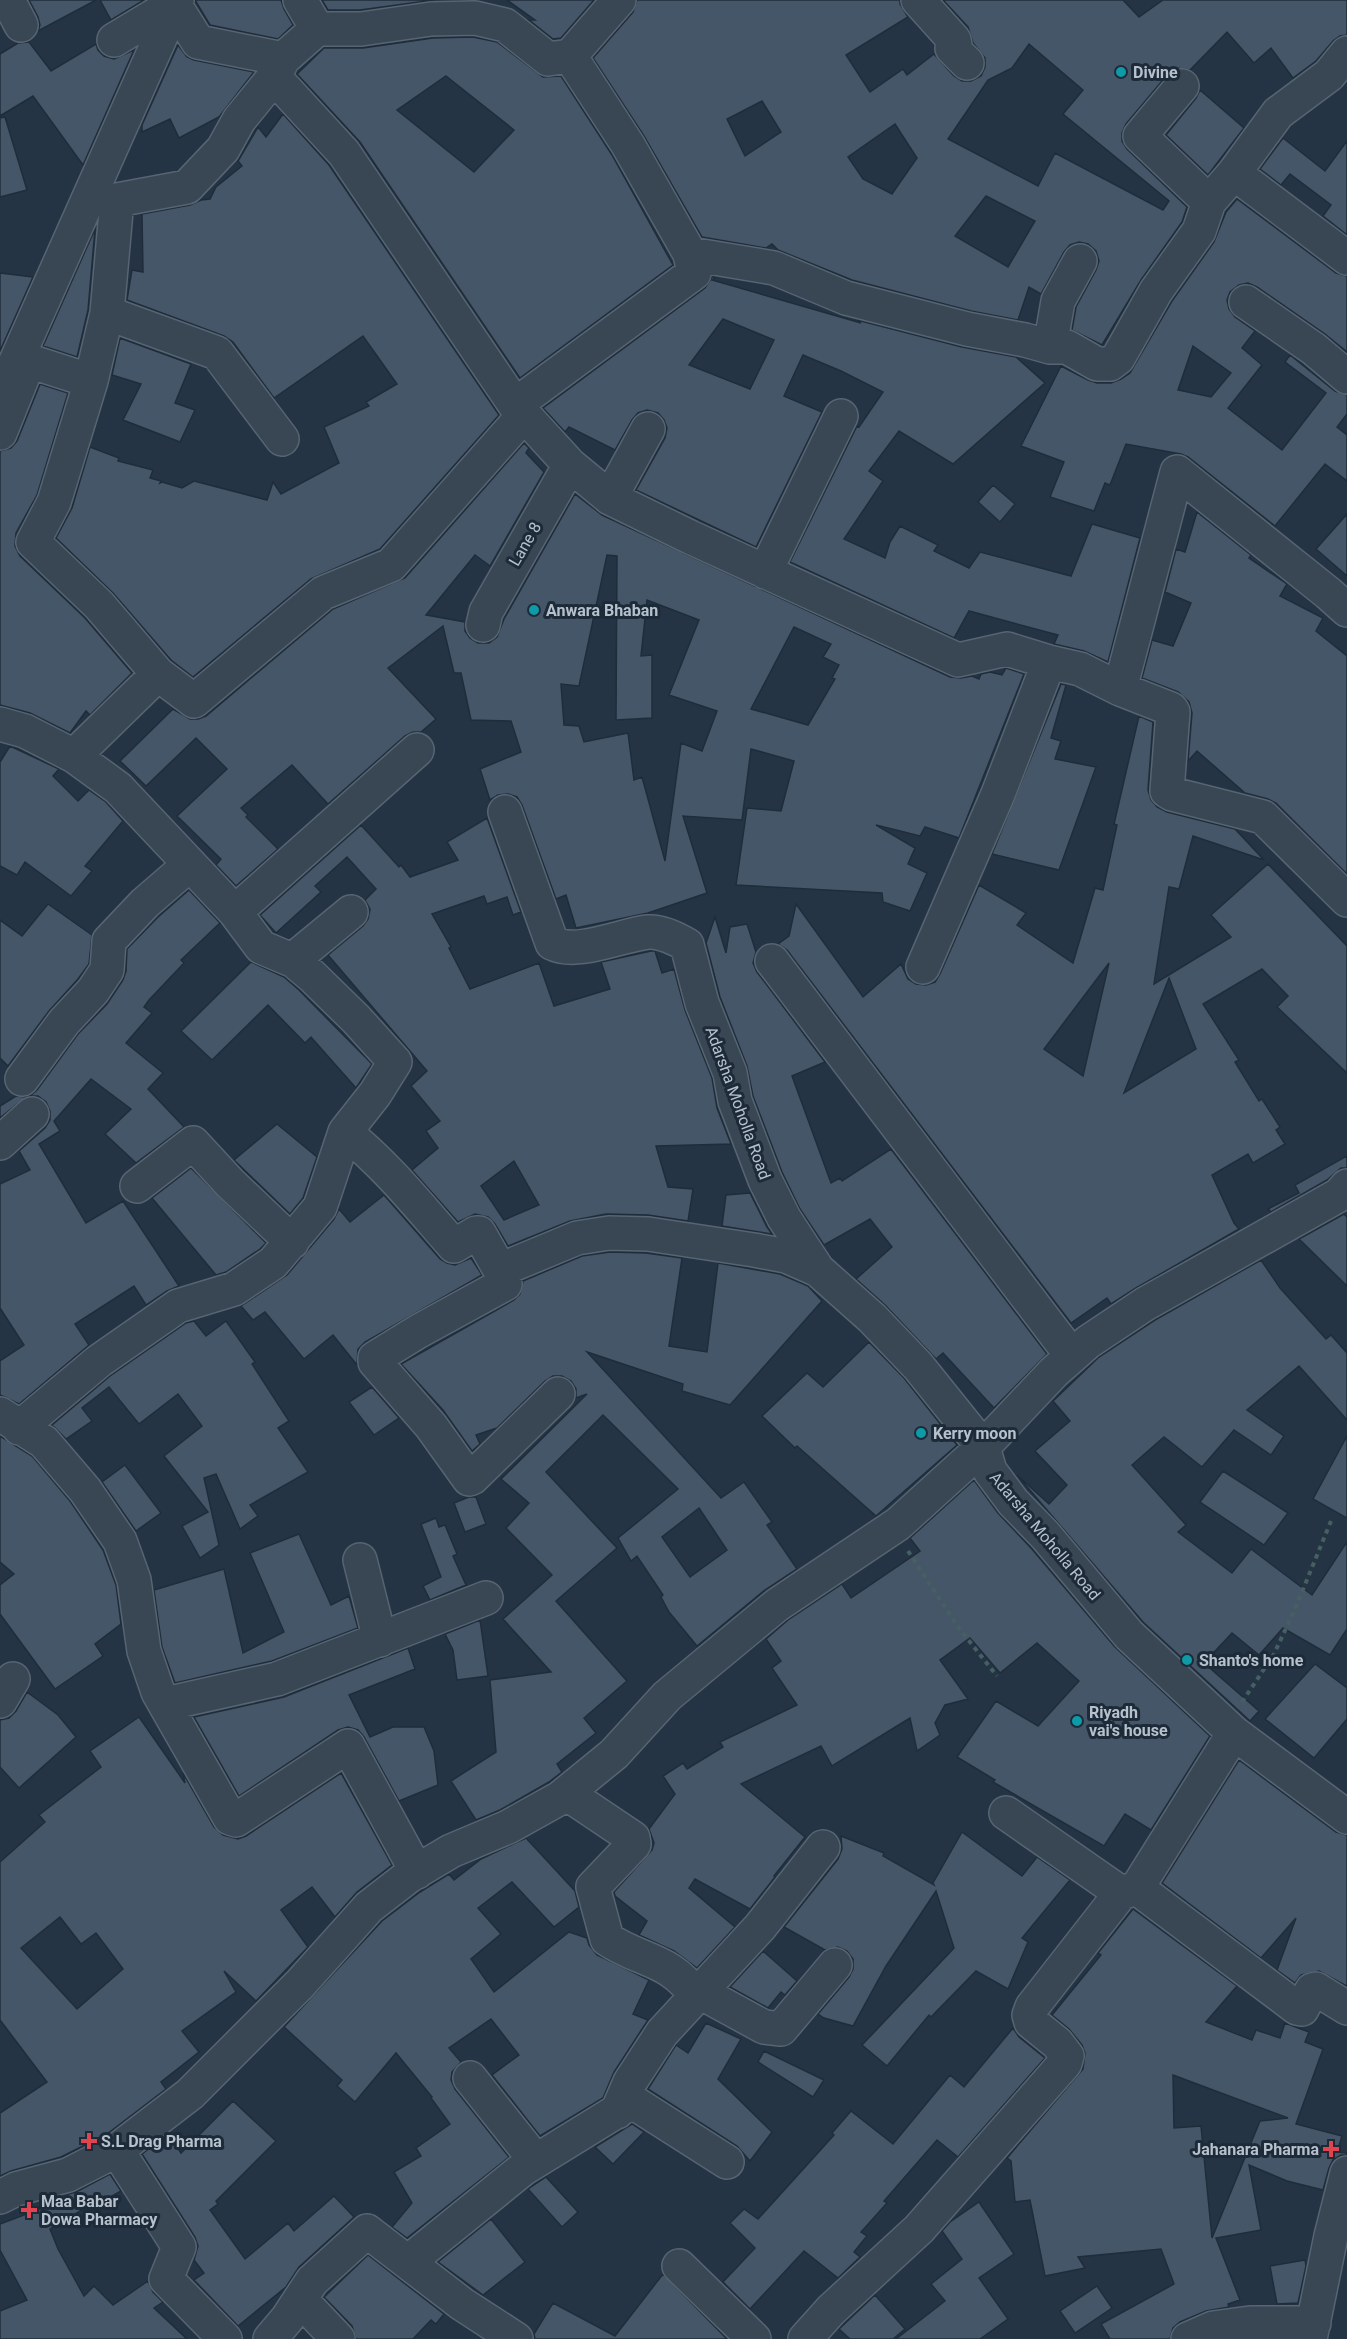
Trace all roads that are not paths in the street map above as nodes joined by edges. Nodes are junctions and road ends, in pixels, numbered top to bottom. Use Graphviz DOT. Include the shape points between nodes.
graph roads {
  1 [pos="177,0"];
  2 [pos="300,0"];
  3 [pos="619,0"];
  4 [pos="918,0"];
  5 [pos="317,29"];
  6 [pos="114,40"];
  7 [pos="1347,53"];
  8 [pos="570,56"];
  9 [pos="967,63"];
  10 [pos="279,68"];
  11 [pos="1182,86"];
  12 [pos="1234,173"];
  13 [pos="1209,202"];
  14 [pos="690,254"];
  15 [pos="1347,258"];
  16 [pos="1080,261"];
  17 [pos="1246,302"];
  18 [pos="107,313"];
  19 [pos="1050,347"];
  20 [pos="1347,376"];
  21 [pos="91,381"];
  22 [pos="0,397"];
  23 [pos="520,410"];
  24 [pos="841,416"];
  25 [pos="648,429"];
  26 [pos="0,433"];
  27 [pos="282,439"];
  28 [pos="570,465"];
  29 [pos="610,498"];
  30 [pos="765,572"];
  31 [pos="1347,610"];
  32 [pos="483,626"];
  33 [pos="1049,662"];
  34 [pos="158,674"];
  35 [pos="1120,689"];
  36 [pos="1,726"];
  37 [pos="417,750"];
  38 [pos="74,756"];
  39 [pos="504,812"];
  40 [pos="189,864"];
  41 [pos="1347,900"];
  42 [pos="235,912"];
  43 [pos="351,912"];
  44 [pos="294,961"];
  45 [pos="772,961"];
  46 [pos="923,967"];
  47 [pos="22,1079"];
  48 [pos="32,1114"];
  49 [pos="345,1132"];
  50 [pos="0,1143"];
  51 [pos="136,1186"];
  52 [pos="1347,1186"];
  53 [pos="292,1242"];
  54 [pos="500,1270"];
  55 [pos="818,1270"];
  56 [pos="1072,1356"];
  57 [pos="558,1394"];
  58 [pos="10,1421"];
  59 [pos="983,1447"];
  60 [pos="360,1560"];
  61 [pos="486,1598"];
  62 [pos="380,1640"];
  63 [pos="165,1704"];
  64 [pos="1230,1729"];
  65 [pos="566,1792"];
  66 [pos="1006,1813"];
  67 [pos="1347,1817"];
  68 [pos="823,1847"];
  69 [pos="417,1872"];
  70 [pos="1129,1891"];
  71 [pos="835,1965"];
  72 [pos="698,1994"];
  73 [pos="1347,2008"];
  74 [pos="470,2078"];
  75 [pos="617,2112"];
  76 [pos="117,2150"];
  77 [pos="536,2161"];
  78 [pos="727,2162"];
  79 [pos="1347,2173"];
  80 [pos="0,2197"];
  81 [pos="408,2262"];
  82 [pos="679,2266"];
  83 [pos="300,2299"];
  84 [pos="1312,2331"];
  85 [pos="225,2339"];
  86 [pos="270,2339"];
  87 [pos="338,2339"];
  88 [pos="516,2339"];
  89 [pos="754,2339"];
  90 [pos="805,2339"];
  91 [pos="1188,2339"];
  1 -- 22 [label="street"];
  2 -- 5 [label="street"];
  3 -- 8 [label="street"];
  4 -- 9 [label="street" via="954,40 952,48"];
  5 -- 8 [label="street" via="361,29 431,19 475,18 505,25 548,59"];
  5 -- 10 [label="street"];
  6 -- 10 [label="street" via="172,5 198,42"];
  7 -- 12 [label="street" via="1329,75 1278,113"];
  8 -- 14 [label="street" via="628,145"];
  10 -- 18 [label="street" via="238,120 223,149 187,187 117,200"];
  10 -- 23 [label="street" via="344,153"];
  11 -- 13 [label="street" via="1140,136"];
  12 -- 13 [label="street"];
  12 -- 15 [label="street"];
  13 -- 19 [label="street" via="1199,231 1156,291 1118,358 1110,364 1097,364 1067,347"];
  14 -- 19 [label="street" via="774,268 846,298"];
  14 -- 23 [label="street" via="694,273"];
  16 -- 19 [label="street" via="1058,301"];
  17 -- 20 [label="street"];
  18 -- 21 [label="street"];
  18 -- 27 [label="street" via="217,353"];
  21 -- 26 [label="street" via="29,361"];
  21 -- 34 [label="street" via="54,502 33,542 99,605"];
  23 -- 28 [label="street"];
  23 -- 34 [label="street" via="391,565 323,593 194,701"];
  24 -- 30 [label="street"];
  25 -- 29 [label="street"];
  28 -- 29 [label="street"];
  28 -- 32 [label="street, Lane 8" via="486,612"];
  29 -- 30 [label="street"];
  30 -- 33 [label="street" via="958,660 1007,649"];
  31 -- 35 [label="street" via="1177,471"];
  33 -- 35 [label="street" via="1080,669"];
  33 -- 46 [label="street" via="998,794"];
  34 -- 38 [label="street"];
  35 -- 41 [label="street" via="1173,712 1167,791 1263,817"];
  36 -- 38 [label="street" via="25,731"];
  37 -- 42 [label="street"];
  38 -- 40 [label="street" via="118,788"];
  39 -- 55 [label="street, Adarsha Moholla Road" via="552,943 573,947 650,932 687,945 702,1003 765,1180"];
  40 -- 42 [label="street"];
  40 -- 47 [label="street" via="109,941 107,970"];
  42 -- 44 [label="street" via="261,947"];
  43 -- 44 [label="street"];
  44 -- 49 [label="street" via="395,1062"];
  45 -- 56 [label="street"];
  48 -- 50 [label="street"];
  49 -- 53 [label="street" via="320,1207"];
  49 -- 54 [label="street" via="376,1157 454,1246 479,1233"];
  51 -- 53 [label="street" via="193,1143"];
  52 -- 56 [label="street" via="1339,1195 1145,1304"];
  53 -- 58 [label="street" via="273,1263 234,1289 178,1306"];
  54 -- 55 [label="street" via="577,1238 609,1233 648,1234 754,1250 786,1256"];
  54 -- 57 [label="street" via="505,1284 388,1349 375,1362 469,1479"];
  55 -- 59 [label="street, Adarsha Moholla Road" via="918,1366"];
  56 -- 59 [label="street"];
  58 -- 63 [label="street" via="44,1442 85,1490 120,1541 134,1580 144,1651"];
  59 -- 64 [label="street, Adarsha Moholla Road" via="990,1471 1007,1494 1128,1635"];
  59 -- 65 [label="street" via="893,1527 777,1605 667,1696 614,1755"];
  60 -- 62 [label="street"];
  61 -- 62 [label="street"];
  62 -- 63 [label="street" via="277,1679"];
  63 -- 69 [label="street" via="233,1820 348,1746"];
  64 -- 67 [label="street, Adarsha Moholla Road"];
  64 -- 70 [label="street"];
  65 -- 69 [label="street" via="508,1827 451,1851"];
  65 -- 72 [label="street" via="633,1838 634,1844 593,1887 607,1940 674,1971"];
  66 -- 70 [label="street"];
  68 -- 72 [label="street" via="760,1927"];
  69 -- 76 [label="street" via="369,1907 300,1984 189,2094"];
  70 -- 73 [label="street" via="1298,2008 1316,1989"];
  70 -- 90 [label="street" via="1029,2015 1031,2022 1058,2043 1067,2056 1065,2063 919,2229"];
  71 -- 72 [label="street" via="781,2029 764,2027"];
  72 -- 75 [label="street" via="662,2033 630,2082"];
  74 -- 77 [label="street"];
  75 -- 77 [label="street"];
  75 -- 78 [label="street" via="633,2103"];
  76 -- 80 [label="street" via="68,2175"];
  76 -- 85 [label="street" via="179,2247 166,2279"];
  77 -- 81 [label="street"];
  79 -- 84 [label="street"];
  81 -- 83 [label="street" via="367,2230 312,2281"];
  81 -- 88 [label="street"];
  82 -- 89 [label="street"];
  83 -- 86 [label="street"];
  83 -- 87 [label="street"];
  84 -- 91 [label="street" via="1251,2323 1213,2328"];
}
